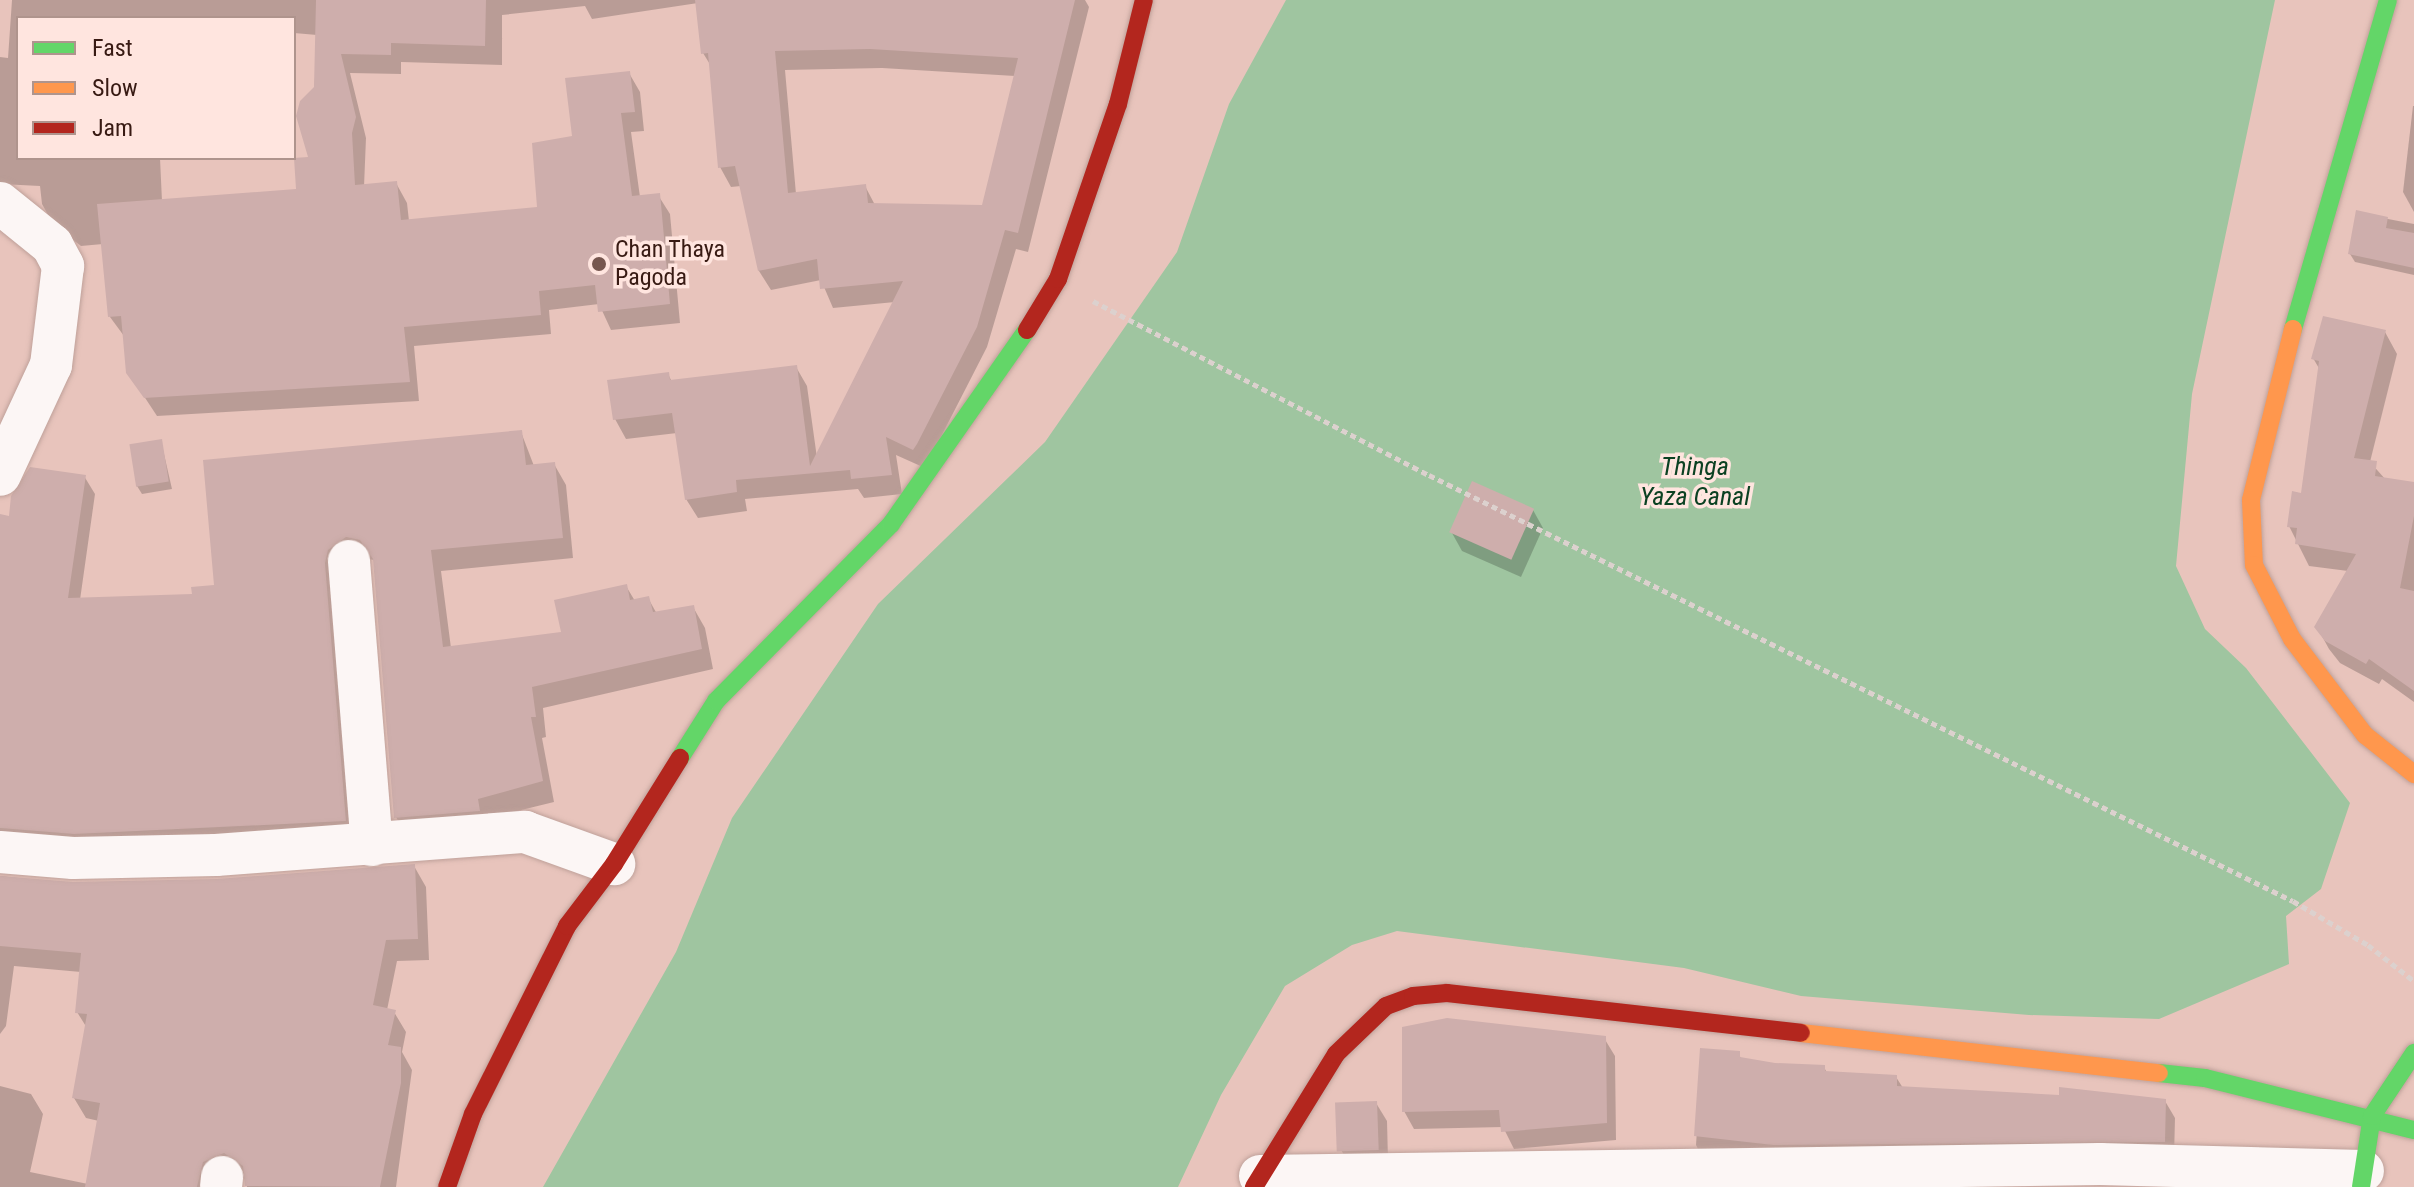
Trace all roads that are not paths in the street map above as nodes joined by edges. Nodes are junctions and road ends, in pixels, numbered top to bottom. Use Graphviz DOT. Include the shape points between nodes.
graph roads {
  1 [pos="1144,0"];
  2 [pos="2388,0"];
  3 [pos="0,203"];
  4 [pos="0,475"];
  5 [pos="349,561"];
  6 [pos="2414,774"];
  7 [pos="372,845"];
  8 [pos="0,852"];
  9 [pos="614,864"];
  10 [pos="2414,1053"];
  11 [pos="2372,1116"];
  12 [pos="2414,1130"];
  13 [pos="2362,1179"];
  14 [pos="1257,1182"];
  15 [pos="447,1187"];
  1 -- 9 [label="street" via="1118,104 1058,279 1012,355 891,524 716,701"];
  2 -- 6 [label="street" via="2275,388 2251,500 2252,535 2254,565 2292,639 2365,735"];
  3 -- 4 [label="street" via="52,245 63,266 51,365"];
  5 -- 7 [label="street"];
  7 -- 8 [label="street" via="145,858"];
  7 -- 9 [label="street" via="525,832"];
  9 -- 15 [label="street" via="567,926 473,1114"];
  10 -- 11 [label="street"];
  11 -- 12 [label="street"];
  11 -- 13 [label="street"];
  11 -- 14 [label="street" via="2205,1078 1447,993 1386,1006 1336,1054"];
  13 -- 14 [label="street" via="2100,1164"];
}
